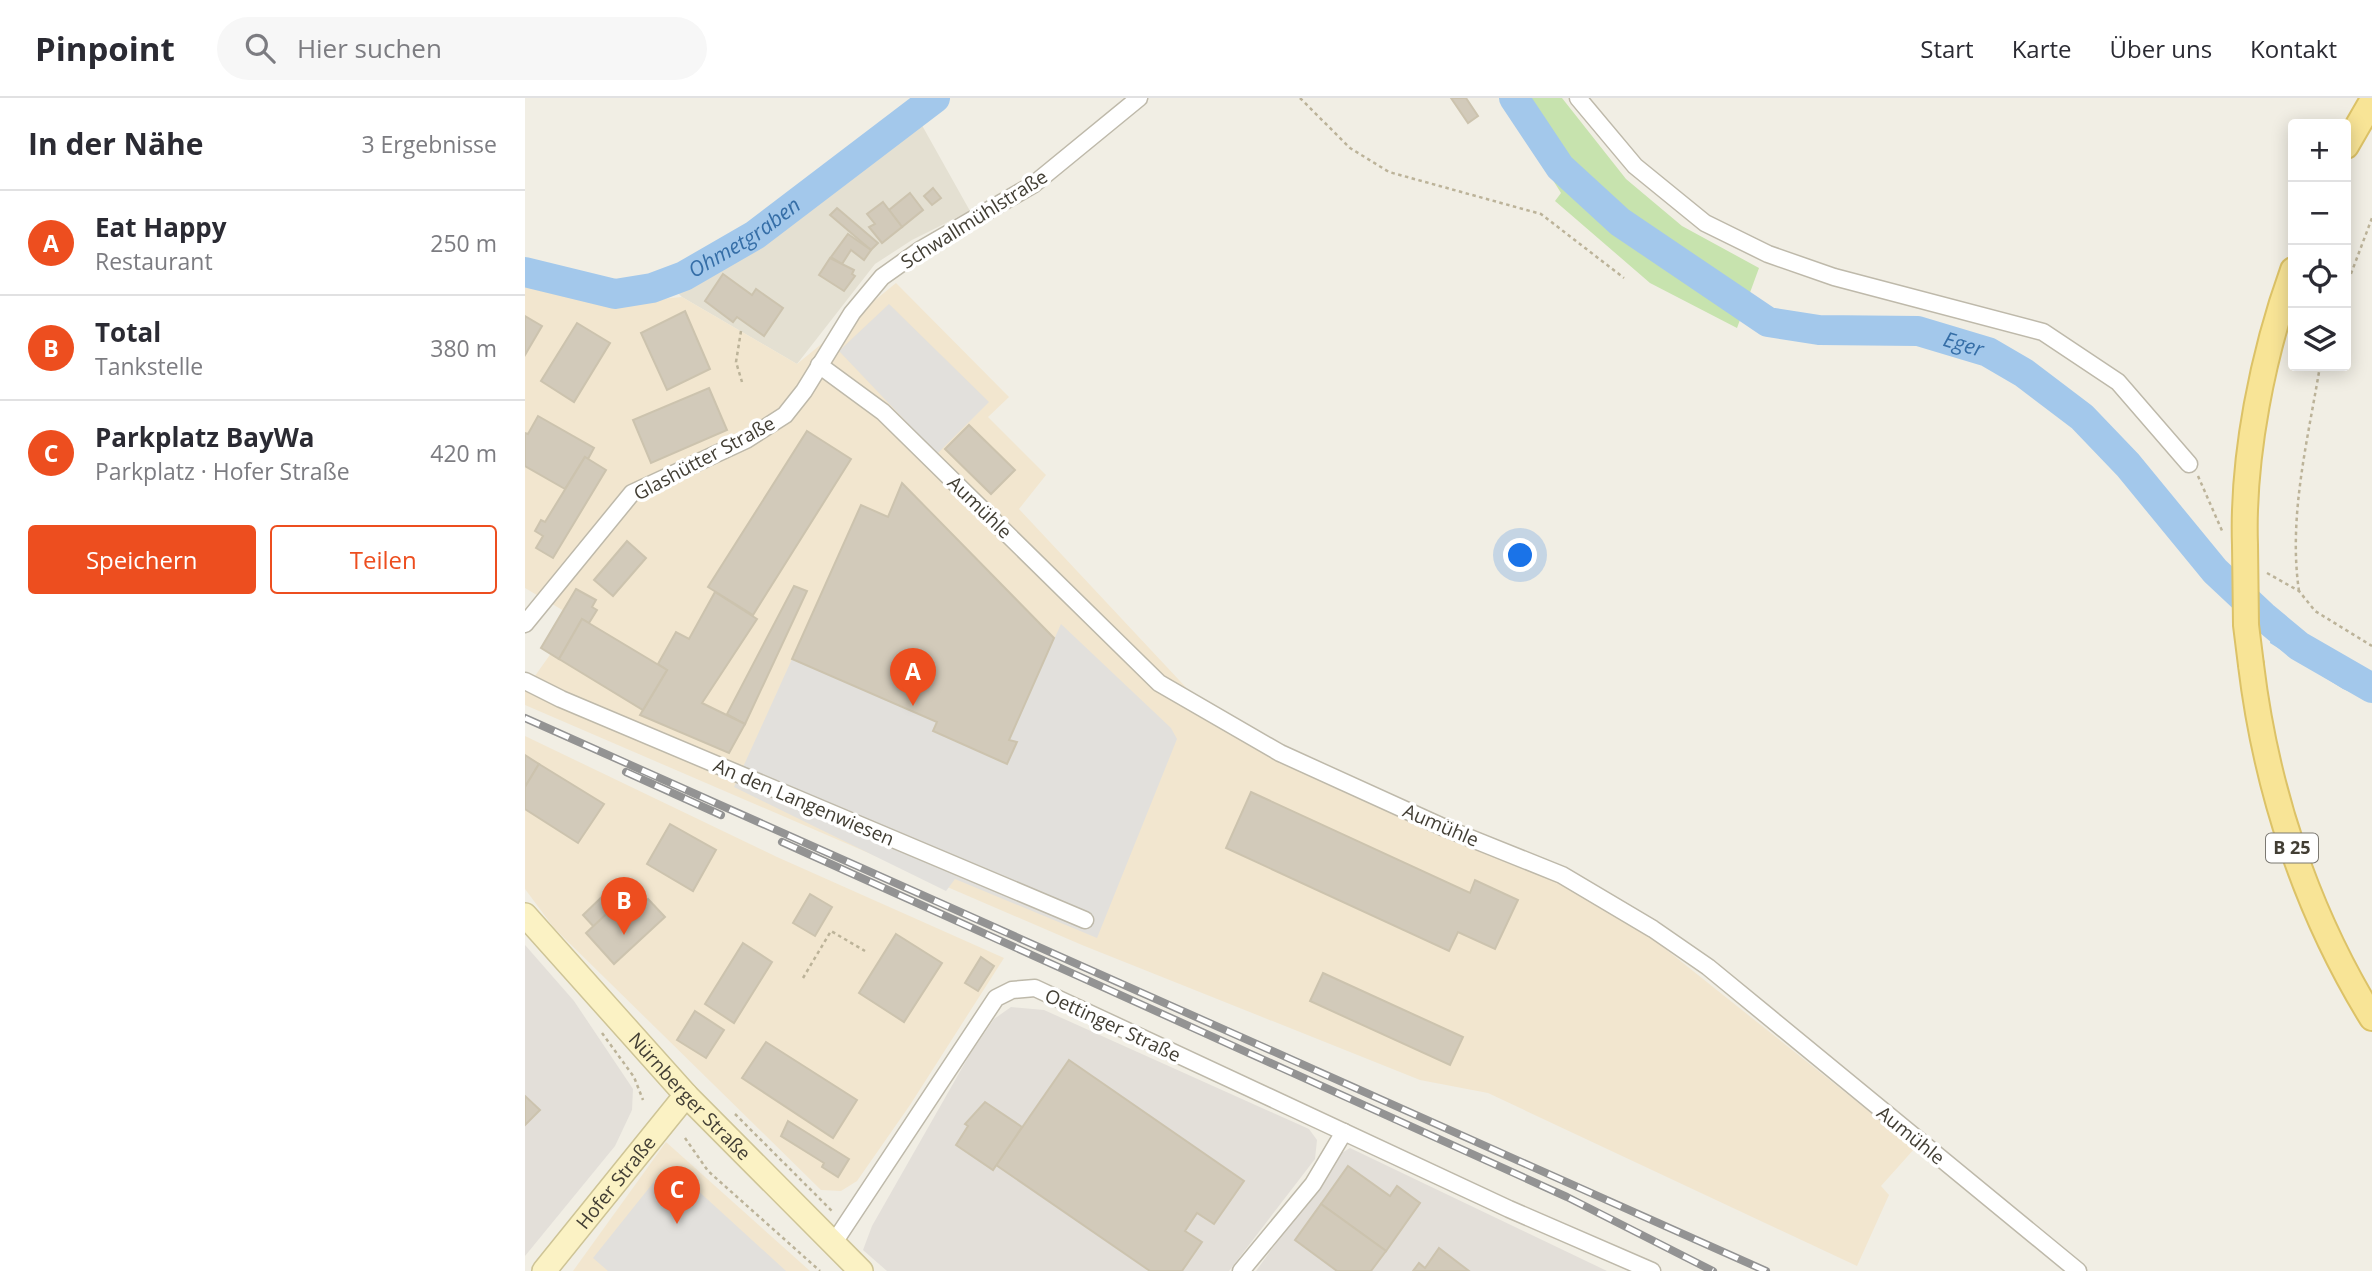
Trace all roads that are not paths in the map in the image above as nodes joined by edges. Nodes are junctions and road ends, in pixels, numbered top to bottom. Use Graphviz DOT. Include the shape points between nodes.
graph roads {
  1 [pos="1139,98"];
  2 [pos="1578,98"];
  3 [pos="2372,101"];
  4 [pos="2351,137"];
  5 [pos="2288,288"];
  6 [pos="819,365"];
  7 [pos="804,391"];
  8 [pos="2189,464"];
  9 [pos="525,624"];
  10 [pos="525,681"];
  11 [pos="525,915"];
  12 [pos="1085,920"];
  13 [pos="2372,1018"];
  14 [pos="686,1095"];
  15 [pos="1344,1132"];
  16 [pos="833,1244"];
  17 [pos="544,1271"];
  18 [pos="861,1271"];
  19 [pos="1241,1271"];
  20 [pos="1652,1271"];
  21 [pos="2078,1271"];
  1 -- 6 [label="street, Schwallmühlstraße" via="1034,184 882,277"];
  2 -- 8 [label="street" via="1635,166 1705,223 1768,254 1834,277 2043,332 2118,382"];
  3 -- 4 [label="main road"];
  5 -- 13 [label="main road, B 25, bridge" via="2259,393 2243,494 2246,625 2256,711 2290,842 2334,946"];
  6 -- 7 [label="street, Schwallmühlstraße"];
  6 -- 21 [label="street, Aumühle" via="883,412 1159,683 1280,753 1562,875 1653,929 1707,967"];
  7 -- 9 [label="street, Glashütter Straße" via="785,415 746,440 632,494"];
  10 -- 12 [label="street, An den Langenwiesen"];
  11 -- 14 [label="main road, Nürnberger Straße"];
  14 -- 16 [label="main road, Nürnberger Straße"];
  14 -- 17 [label="main road, Hofer Straße"];
  15 -- 16 [label="street, Oettinger Straße" via="1035,988 1012,990 996,998 982,1017"];
  15 -- 19 [label="street" via="1313,1184"];
  15 -- 20 [label="street, Oettinger Straße"];
  16 -- 18 [label="main road, Nürnberger Straße"];
}
